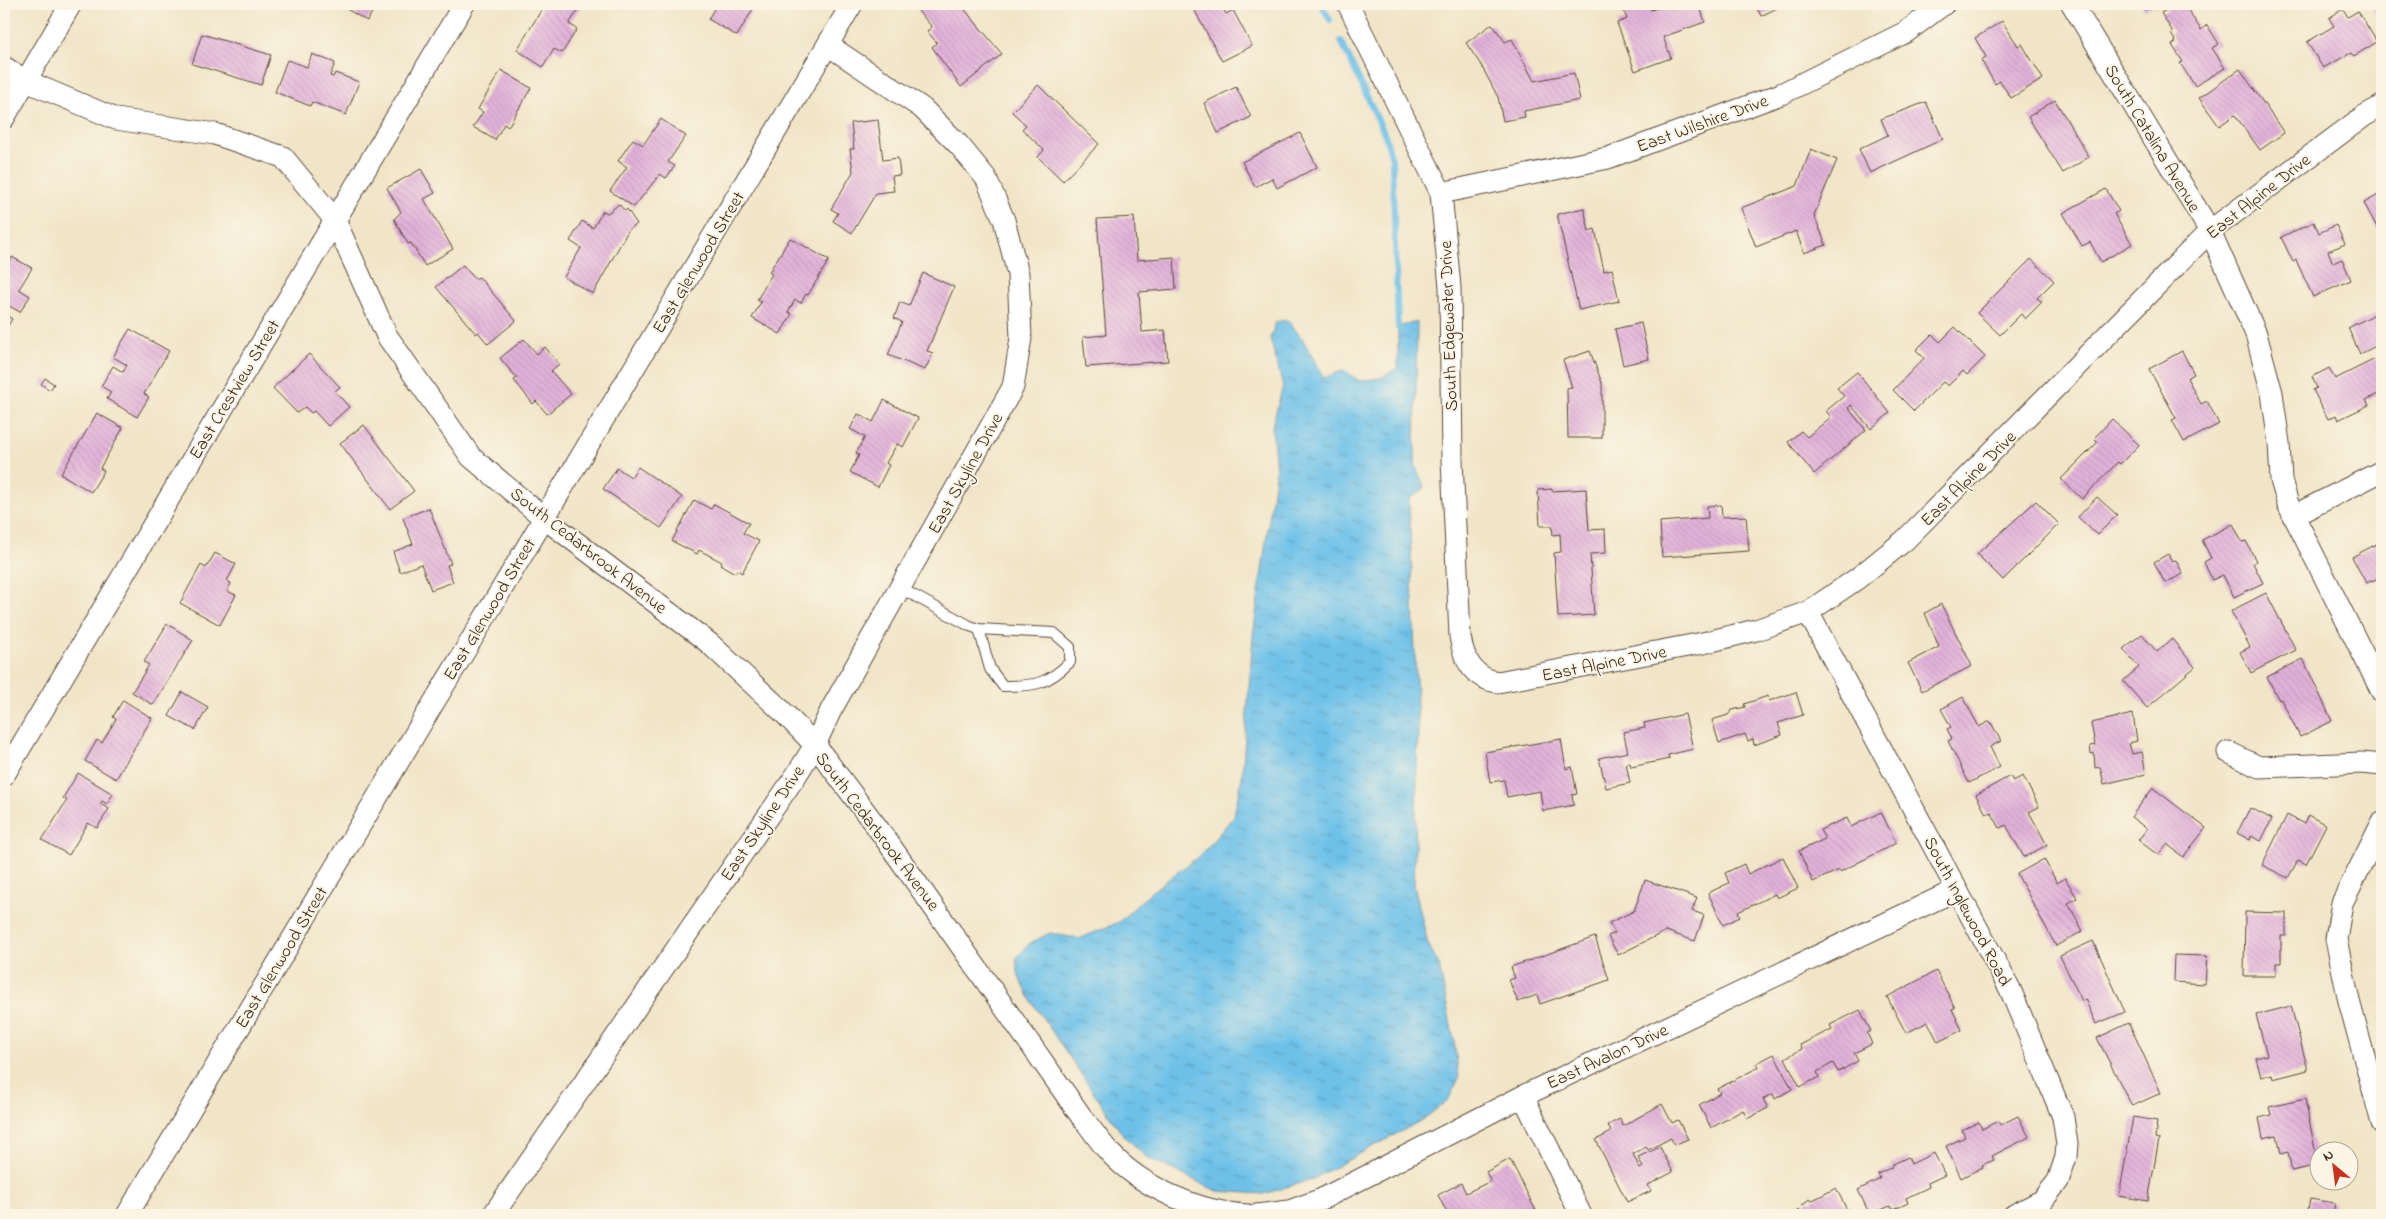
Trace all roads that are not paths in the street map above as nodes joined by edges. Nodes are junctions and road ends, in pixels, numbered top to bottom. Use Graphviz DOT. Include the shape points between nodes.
graph roads {
  1 [pos="71,4"];
  2 [pos="464,4"];
  3 [pos="852,4"];
  4 [pos="1348,4"];
  5 [pos="1944,4"];
  6 [pos="2072,4"];
  7 [pos="828,45"];
  8 [pos="4,67"];
  9 [pos="26,81"];
  10 [pos="2382,106"];
  11 [pos="4,118"];
  12 [pos="1441,193"];
  13 [pos="335,220"];
  14 [pos="2210,231"];
  15 [pos="2382,471"];
  16 [pos="2293,516"];
  17 [pos="544,518"];
  18 [pos="900,588"];
  19 [pos="1808,612"];
  20 [pos="979,629"];
  21 [pos="1471,668"];
  22 [pos="2382,692"];
  23 [pos="814,745"];
  24 [pos="2228,752"];
  25 [pos="2382,766"];
  26 [pos="4,775"];
  27 [pos="2382,823"];
  28 [pos="1956,890"];
  29 [pos="1523,1096"];
  30 [pos="2382,1123"];
  31 [pos="2019,1213"];
  32 [pos="126,1215"];
  33 [pos="493,1215"];
  34 [pos="1248,1215"];
  35 [pos="1258,1215"];
  36 [pos="1581,1215"];
  1 -- 9 [label="street"];
  2 -- 13 [label="street, East Crestview Street"];
  3 -- 7 [label="street, East Glenwood Street"];
  4 -- 12 [label="street, South Edgewater Drive"];
  5 -- 12 [label="street, East Wilshire Drive" via="1906,32 1781,94 1608,158"];
  6 -- 14 [label="street, South Catalina Avenue"];
  7 -- 17 [label="street, East Glenwood Street"];
  7 -- 18 [label="street, East Skyline Drive" via="922,108 959,145 986,178 1004,220 1018,274 1021,338 1013,387"];
  8 -- 9 [label="street, South Cedarbrook Avenue"];
  9 -- 11 [label="street"];
  9 -- 13 [label="street, South Cedarbrook Avenue" via="116,119 215,134 283,157"];
  10 -- 14 [label="street, East Alpine Drive"];
  12 -- 21 [label="street, South Edgewater Drive" via="1450,295 1452,460 1460,636"];
  13 -- 17 [label="street, South Cedarbrook Avenue" via="387,336 466,449"];
  13 -- 26 [label="street, East Crestview Street"];
  14 -- 16 [label="street, South Catalina Avenue" via="2256,334 2277,418 2281,480"];
  14 -- 19 [label="street, East Alpine Drive" via="1905,540"];
  15 -- 16 [label="street"];
  16 -- 22 [label="street, South Catalina Avenue"];
  17 -- 23 [label="street, South Cedarbrook Avenue" via="709,643 784,712"];
  17 -- 32 [label="street, East Glenwood Street"];
  18 -- 20 [label="lane"];
  18 -- 23 [label="street, East Skyline Drive"];
  19 -- 21 [label="street, East Alpine Drive" via="1730,637 1503,682 1486,680"];
  19 -- 28 [label="street, South Inglewood Road"];
  20 -- 20 [label="lane" via="1054,632 1070,647 1070,662 1058,673 1032,686 1003,686 990,669"];
  23 -- 33 [label="street, East Skyline Drive"];
  23 -- 34 [label="street, South Cedarbrook Avenue" via="912,874 1110,1153 1160,1190 1216,1212"];
  24 -- 25 [label="street" via="2259,767 2362,763"];
  27 -- 30 [label="street" via="2342,903 2336,939"];
  28 -- 29 [label="street, East Avalon Drive"];
  28 -- 31 [label="street, South Inglewood Road" via="2010,989 2063,1116 2067,1144 2060,1175 2044,1200"];
  29 -- 35 [label="street, East Avalon Drive" via="1322,1199 1289,1212"];
  29 -- 36 [label="street"];
}
